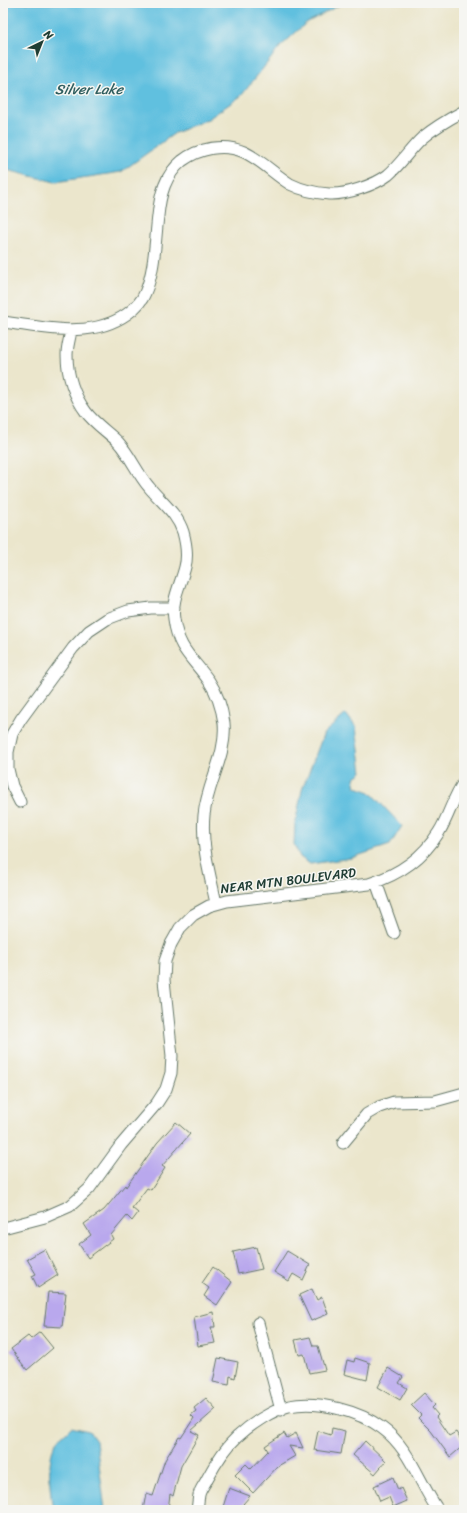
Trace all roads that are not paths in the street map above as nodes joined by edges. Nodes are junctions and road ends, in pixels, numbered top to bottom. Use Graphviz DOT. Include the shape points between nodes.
graph roads {
  1 [pos="464,111"];
  2 [pos="3,322"];
  3 [pos="71,330"];
  4 [pos="174,608"];
  5 [pos="464,782"];
  6 [pos="20,802"];
  7 [pos="376,882"];
  8 [pos="216,903"];
  9 [pos="394,933"];
  10 [pos="464,1093"];
  11 [pos="343,1143"];
  12 [pos="3,1228"];
  13 [pos="258,1323"];
  14 [pos="281,1410"];
  15 [pos="197,1510"];
  16 [pos="438,1510"];
  1 -- 3 [label="street" via="443,122 421,140 388,175 370,185 351,191 331,194 310,191 292,184 244,152 228,147 196,152 174,169 163,188 151,275 145,295 119,320 100,328"];
  2 -- 3 [label="street"];
  3 -- 4 [label="street" via="67,355 69,375 75,393 86,412 119,443 149,487 175,516 183,531 187,549"];
  4 -- 6 [label="street" via="128,610 107,619 89,631 73,648 12,734 8,769 12,786"];
  4 -- 8 [label="street" via="177,635 185,652 210,682 224,722 224,744 209,789 204,815 204,842"];
  5 -- 7 [label="street, NEAR MTN BOULEVARD" via="439,832 426,849 409,865"];
  7 -- 8 [label="street, NEAR MTN BOULEVARD"];
  7 -- 9 [label="street"];
  8 -- 12 [label="street, NEAR MTN BOULEVARD" via="193,915 180,928 170,944 165,961 164,980 172,1056 171,1073 166,1089 157,1103 89,1189 70,1206 45,1217"];
  10 -- 11 [label="street" via="435,1100 394,1102 379,1107 367,1114"];
  13 -- 14 [label="street"];
  14 -- 15 [label="street" via="265,1416 236,1437 215,1465 199,1494"];
  14 -- 16 [label="street" via="290,1406 320,1405 354,1412 382,1427 404,1450"];
}
